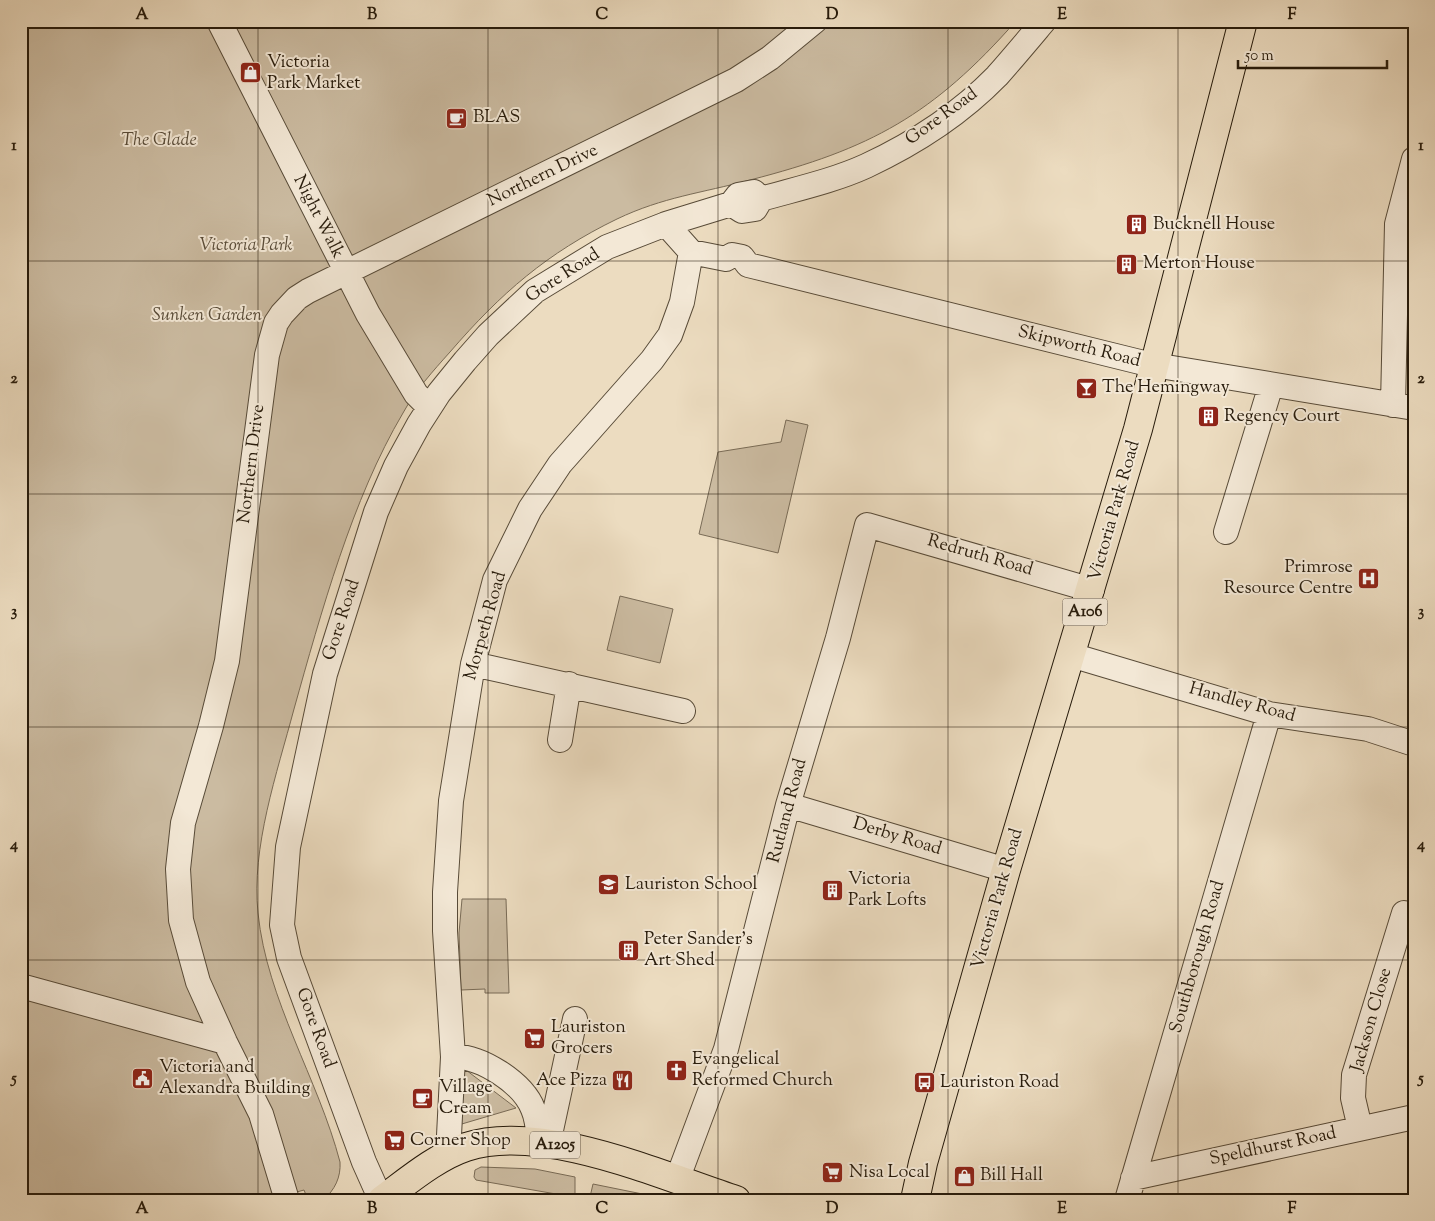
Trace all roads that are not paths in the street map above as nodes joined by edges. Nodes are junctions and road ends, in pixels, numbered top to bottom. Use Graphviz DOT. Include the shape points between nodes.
graph roads {
  1 [pos="219,21"];
  2 [pos="815,21"];
  3 [pos="1044,21"];
  4 [pos="1243,21"];
  5 [pos="1414,159"];
  6 [pos="666,224"];
  7 [pos="691,252"];
  8 [pos="346,271"];
  9 [pos="1154,365"];
  10 [pos="1271,384"];
  11 [pos="1403,406"];
  12 [pos="429,407"];
  13 [pos="867,525"];
  14 [pos="1226,532"];
  15 [pos="1092,590"];
  16 [pos="1071,655"];
  17 [pos="473,664"];
  18 [pos="569,684"];
  19 [pos="683,711"];
  20 [pos="1269,714"];
  21 [pos="560,740"];
  22 [pos="1414,744"];
  23 [pos="788,805"];
  24 [pos="1006,870"];
  25 [pos="1404,913"];
  26 [pos="21,986"];
  27 [pos="575,1019"];
  28 [pos="224,1042"];
  29 [pos="453,1057"];
  30 [pos="1414,1117"];
  31 [pos="1360,1128"];
  32 [pos="544,1144"];
  33 [pos="448,1154"];
  34 [pos="677,1180"];
  35 [pos="1130,1189"];
  36 [pos="287,1200"];
  37 [pos="382,1200"];
  38 [pos="736,1200"];
  39 [pos="915,1200"];
  1 -- 8 [label="street, Night Walk"];
  2 -- 8 [label="street, Northern Drive" via="770,58 736,80"];
  3 -- 6 [label="street, Gore Road" via="996,77 957,111 866,166 761,199 754,192 738,195 731,204"];
  4 -- 9 [label="main road, Victoria Park Road / A106"];
  5 -- 11 [label="street" via="1396,224"];
  6 -- 7 [label="street"];
  6 -- 12 [label="street, Gore Road" via="607,248 535,291 488,335"];
  7 -- 9 [label="street, Skipworth Road" via="726,259 730,266 741,268 748,264"];
  7 -- 17 [label="street, Morpeth Road" via="682,302 670,335 652,360 560,464 530,509 495,580"];
  8 -- 12 [label="street, Night Walk" via="411,386"];
  8 -- 28 [label="street, Northern Drive" via="297,298 282,314 274,330 262,383 227,661 183,823 178,869 181,920 198,982"];
  9 -- 10 [label="street, Skipworth Road"];
  9 -- 15 [label="main road, Victoria Park Road / A106"];
  10 -- 11 [label="street, Skipworth Road"];
  10 -- 14 [label="street"];
  12 -- 37 [label="street, Gore Road" via="396,466 376,512 325,674 288,847 282,898 282,925 289,958 364,1162"];
  13 -- 15 [label="street, Redruth Road"];
  13 -- 23 [label="street, Rutland Road" via="838,638"];
  15 -- 16 [label="main road, Victoria Park Road / A106"];
  16 -- 20 [label="street, Handley Road"];
  16 -- 24 [label="main road, Victoria Park Road / A106"];
  17 -- 18 [label="street"];
  17 -- 29 [label="street, Morpeth Road" via="451,801 445,892"];
  18 -- 19 [label="street"];
  18 -- 21 [label="street"];
  20 -- 22 [label="street, Handley Road" via="1368,729"];
  20 -- 35 [label="street, Southborough Road"];
  23 -- 24 [label="street, Derby Road"];
  23 -- 34 [label="street, Rutland Road" via="726,1049"];
  24 -- 39 [label="main road, Victoria Park Road / A106"];
  25 -- 31 [label="street, Jackson Close" via="1354,1075 1353,1098"];
  26 -- 28 [label="street"];
  27 -- 32 [label="street"];
  28 -- 36 [label="street, Northern Drive" via="261,1114"];
  29 -- 32 [label="street" via="475,1059 514,1084 533,1107"];
  29 -- 33 [label="street, Morpeth Road"];
  30 -- 31 [label="street, Speldhurst Road"];
  31 -- 35 [label="street, Speldhurst Road"];
  32 -- 33 [label="main road, A1205" via="488,1143"];
  32 -- 34 [label="main road, A1205" via="611,1158"];
  33 -- 37 [label="main road, A1205"];
  34 -- 38 [label="main road, A1205"];
}
